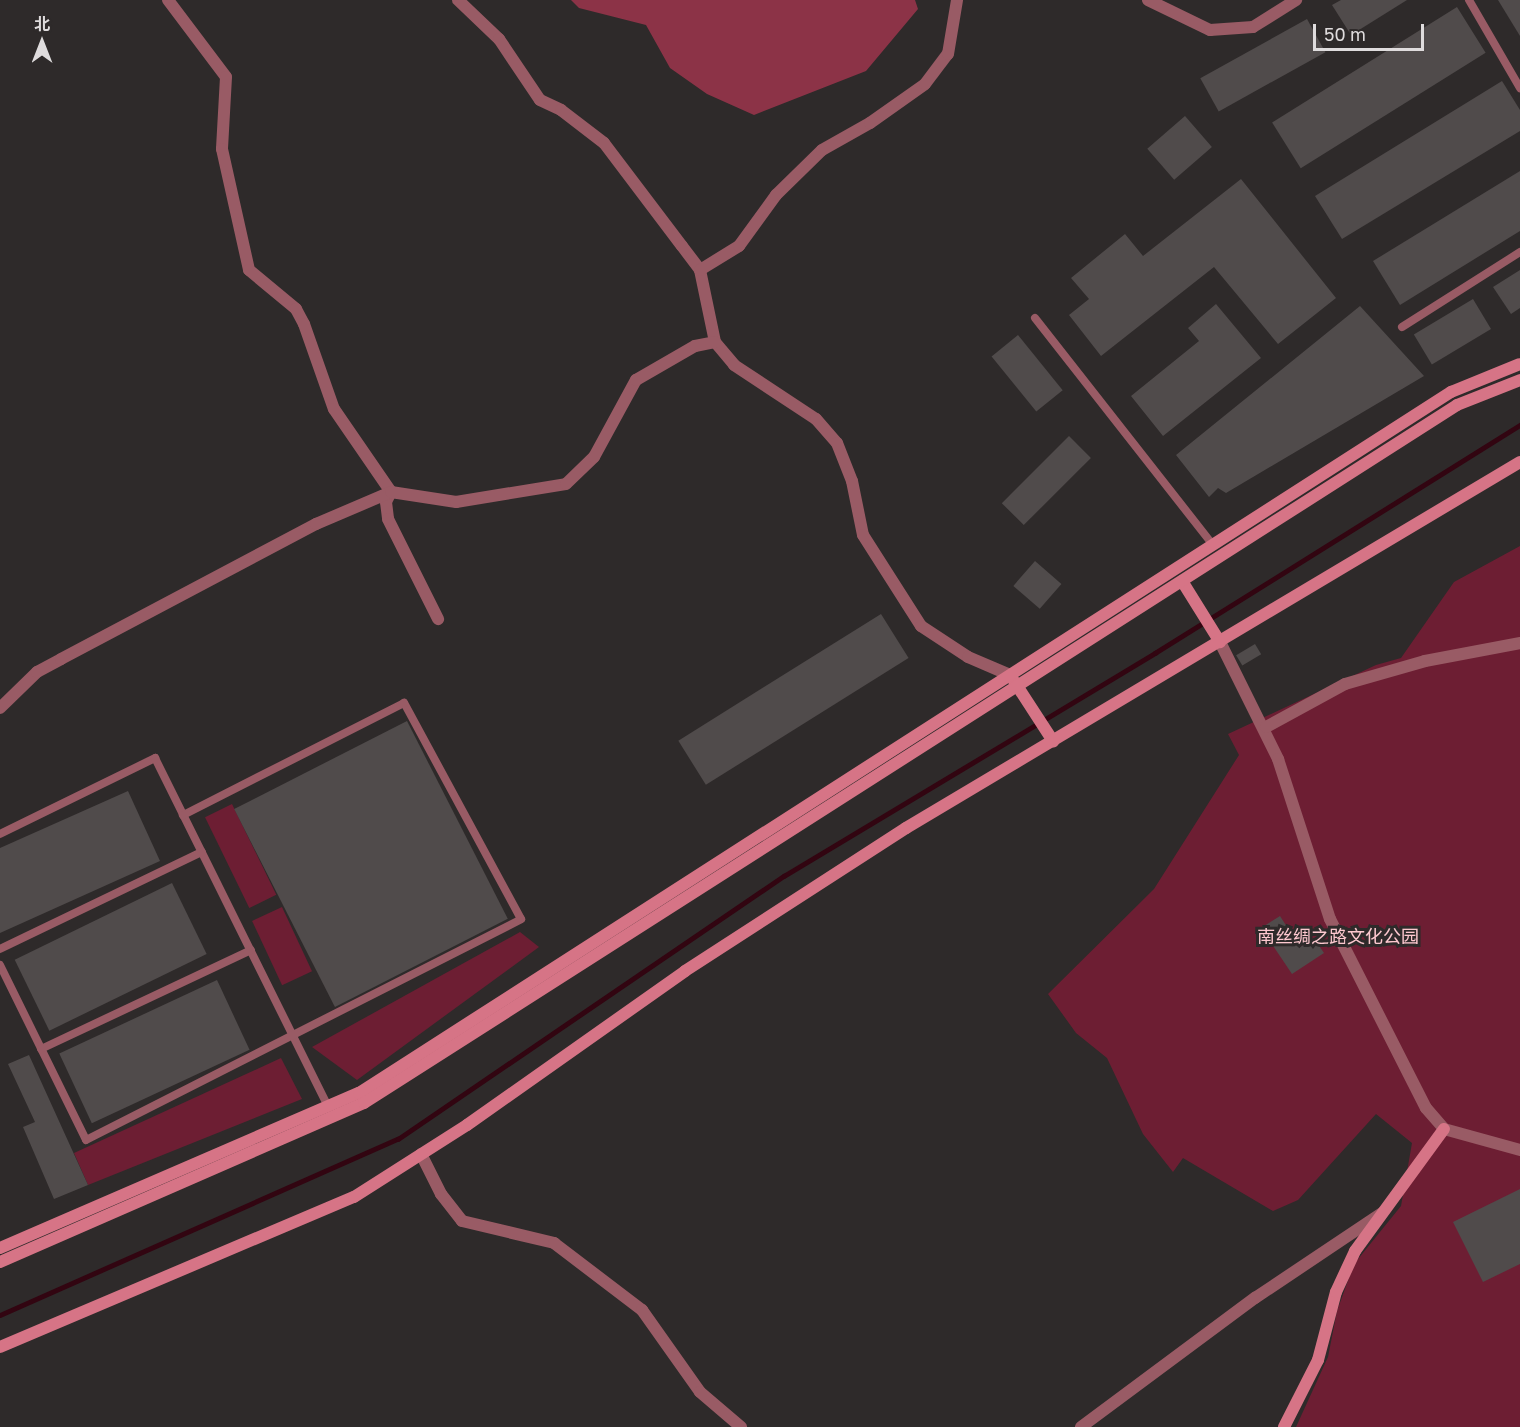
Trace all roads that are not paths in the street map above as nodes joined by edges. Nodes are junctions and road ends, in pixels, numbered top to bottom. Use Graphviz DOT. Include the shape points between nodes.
graph roads {
  1 [pos="168,0"];
  2 [pos="458,0"];
  3 [pos="957,0"];
  4 [pos="1148,0"];
  5 [pos="1296,0"];
  6 [pos="1469,0"];
  7 [pos="1520,88"];
  8 [pos="1520,252"];
  9 [pos="700,270"];
  10 [pos="1035,318"];
  11 [pos="1402,327"];
  12 [pos="715,342"];
  13 [pos="1520,364"];
  14 [pos="1520,380"];
  15 [pos="1520,462"];
  16 [pos="391,492"];
  17 [pos="1213,545"];
  18 [pos="1182,581"];
  19 [pos="438,619"];
  20 [pos="1220,642"];
  21 [pos="1520,643"];
  22 [pos="1010,675"];
  23 [pos="1017,686"];
  24 [pos="0,708"];
  25 [pos="1266,728"];
  26 [pos="1053,741"];
  27 [pos="183,815"];
  28 [pos="0,834"];
  29 [pos="202,852"];
  30 [pos="0,949"];
  31 [pos="251,950"];
  32 [pos="0,965"];
  33 [pos="294,1037"];
  34 [pos="41,1049"];
  35 [pos="328,1107"];
  36 [pos="1444,1129"];
  37 [pos="1520,1150"];
  38 [pos="421,1154"];
  39 [pos="1388,1209"];
  40 [pos="0,1248"];
  41 [pos="0,1262"];
  42 [pos="0,1347"];
  43 [pos="741,1427"];
  44 [pos="1081,1427"];
  45 [pos="1284,1427"];
  1 -- 16 [label="street" via="226,77 222,149 249,270 296,309 334,409"];
  2 -- 9 [label="street" via="498,39 540,100 561,110 604,143"];
  3 -- 9 [label="street" via="948,54 925,84 870,123 822,150 776,195 739,246"];
  4 -- 5 [label="street" via="1210,30 1252,27"];
  6 -- 7 [label="lane"];
  8 -- 11 [label="lane"];
  9 -- 12 [label="street"];
  10 -- 17 [label="lane"];
  12 -- 16 [label="street" via="695,346 636,380 594,457 566,484 456,502"];
  12 -- 22 [label="street" via="734,365 816,419 837,443 852,482 863,535 921,626 968,657"];
  13 -- 17 [label="street" via="1450,392"];
  14 -- 18 [label="street" via="1457,405"];
  15 -- 20 [label="street"];
  16 -- 19 [label="street" via="386,502 388,519"];
  16 -- 24 [label="street" via="316,524 37,672"];
  17 -- 22 [label="street"];
  18 -- 20 [label="street"];
  18 -- 23 [label="street"];
  20 -- 25 [label="street"];
  20 -- 26 [label="street"];
  21 -- 25 [label="street" via="1425,661 1345,684"];
  22 -- 23 [label="street"];
  22 -- 35 [label="street" via="359,1094"];
  23 -- 26 [label="street"];
  23 -- 41 [label="street" via="364,1103"];
  25 -- 36 [label="street" via="1330,919 1426,1108"];
  26 -- 38 [label="street" via="906,828 695,964"];
  27 -- 28 [label="lane" via="155,758"];
  27 -- 29 [label="lane"];
  27 -- 33 [label="lane" via="404,703 521,919"];
  29 -- 30 [label="lane"];
  29 -- 31 [label="lane"];
  31 -- 33 [label="lane"];
  31 -- 34 [label="lane"];
  32 -- 34 [label="lane"];
  33 -- 34 [label="lane" via="86,1140"];
  33 -- 35 [label="lane"];
  35 -- 40 [label="street"];
  36 -- 37 [label="street"];
  36 -- 39 [label="street"];
  38 -- 42 [label="street" via="354,1197"];
  38 -- 43 [label="street" via="441,1194 462,1221 554,1243 642,1310 700,1392"];
  39 -- 44 [label="street" via="1255,1298"];
  39 -- 45 [label="street" via="1355,1251 1336,1292 1318,1360"];
}
